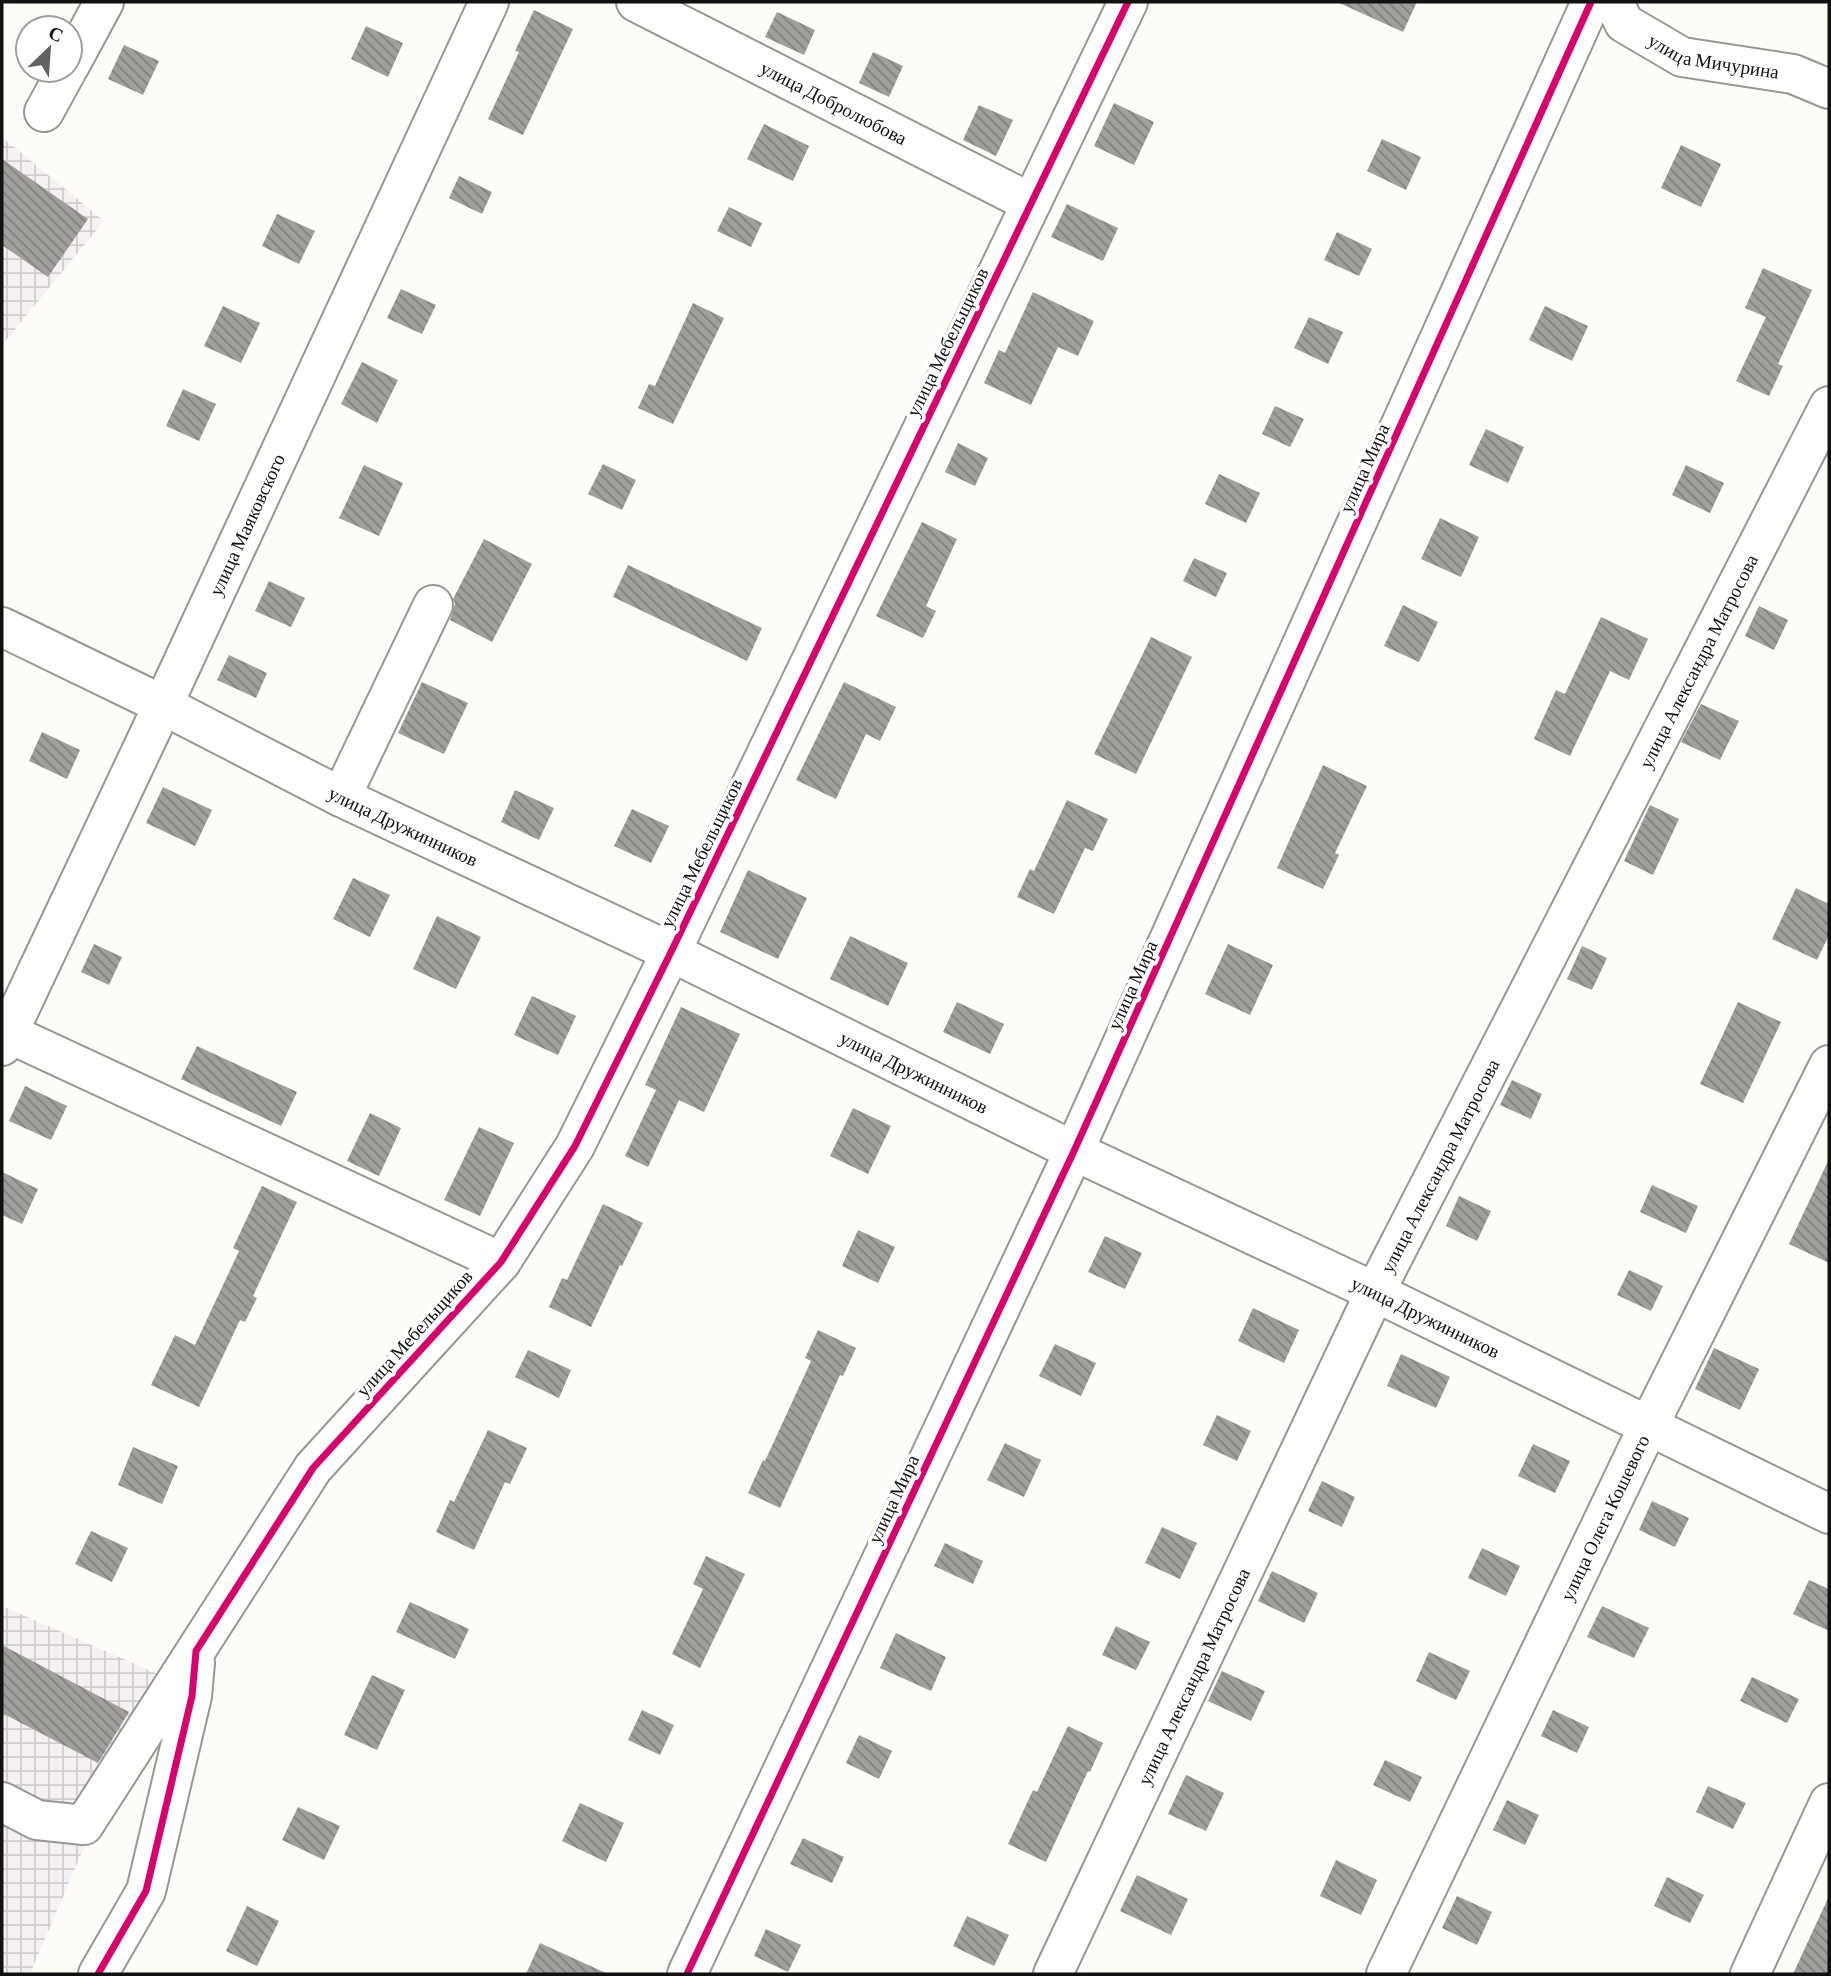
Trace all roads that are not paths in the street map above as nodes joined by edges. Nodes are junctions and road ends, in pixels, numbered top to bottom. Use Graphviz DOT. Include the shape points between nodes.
graph roads {
  1 [pos="104,2"];
  2 [pos="489,2"];
  3 [pos="636,2"];
  4 [pos="1128,2"];
  5 [pos="1591,2"];
  6 [pos="1614,2"];
  7 [pos="84,39"];
  8 [pos="59,84"];
  9 [pos="1829,89"];
  10 [pos="44,112"];
  11 [pos="1031,203"];
  12 [pos="1829,406"];
  13 [pos="433,605"];
  14 [pos="2,627"];
  15 [pos="163,705"];
  16 [pos="341,797"];
  17 [pos="671,952"];
  18 [pos="5,1039"];
  19 [pos="1829,1065"];
  20 [pos="1074,1151"];
  21 [pos="500,1262"];
  22 [pos="1375,1292"];
  23 [pos="1649,1425"];
  24 [pos="1829,1514"];
  25 [pos="196,1651"];
  26 [pos="2,1802"];
  27 [pos="1829,1803"];
  28 [pos="98,1974"];
  29 [pos="687,1974"];
  30 [pos="1053,1974"];
  31 [pos="1386,1974"];
  32 [pos="1750,1974"];
  1 -- 7 [label="street"];
  2 -- 15 [label="street, улица Маяковского"];
  3 -- 11 [label="street, улица Добролюбова"];
  4 -- 11 [label="street, улица Мебельщиков"];
  5 -- 20 [label="street, улица Мира"];
  6 -- 9 [label="street, улица Мичурина" via="1624,23 1682,57 1793,74"];
  8 -- 10 [label="street"];
  11 -- 17 [label="street, улица Мебельщиков"];
  12 -- 22 [label="street, улица Александра Матросова"];
  13 -- 16 [label="street"];
  14 -- 15 [label="street, улица Дружинников"];
  15 -- 16 [label="street, улица Дружинников"];
  15 -- 18 [label="street, улица Маяковского"];
  16 -- 17 [label="street, улица Дружинников"];
  17 -- 20 [label="street, улица Дружинников"];
  17 -- 21 [label="street, улица Мебельщиков" via="575,1146"];
  18 -- 21 [label="street"];
  19 -- 23 [label="street, улица Олега Кошевого"];
  20 -- 22 [label="street, улица Дружинников"];
  20 -- 29 [label="street, улица Мира"];
  21 -- 25 [label="street, улица Мебельщиков" via="313,1468"];
  22 -- 23 [label="street, улица Дружинников"];
  22 -- 30 [label="street, улица Александра Матросова"];
  23 -- 24 [label="street, улица Дружинников"];
  23 -- 31 [label="street, улица Олега Кошевого"];
  25 -- 26 [label="street, улица Мебельщиков" via="84,1825 37,1820"];
  25 -- 28 [label="street" via="191,1696 146,1891"];
  27 -- 32 [label="street"];
}
